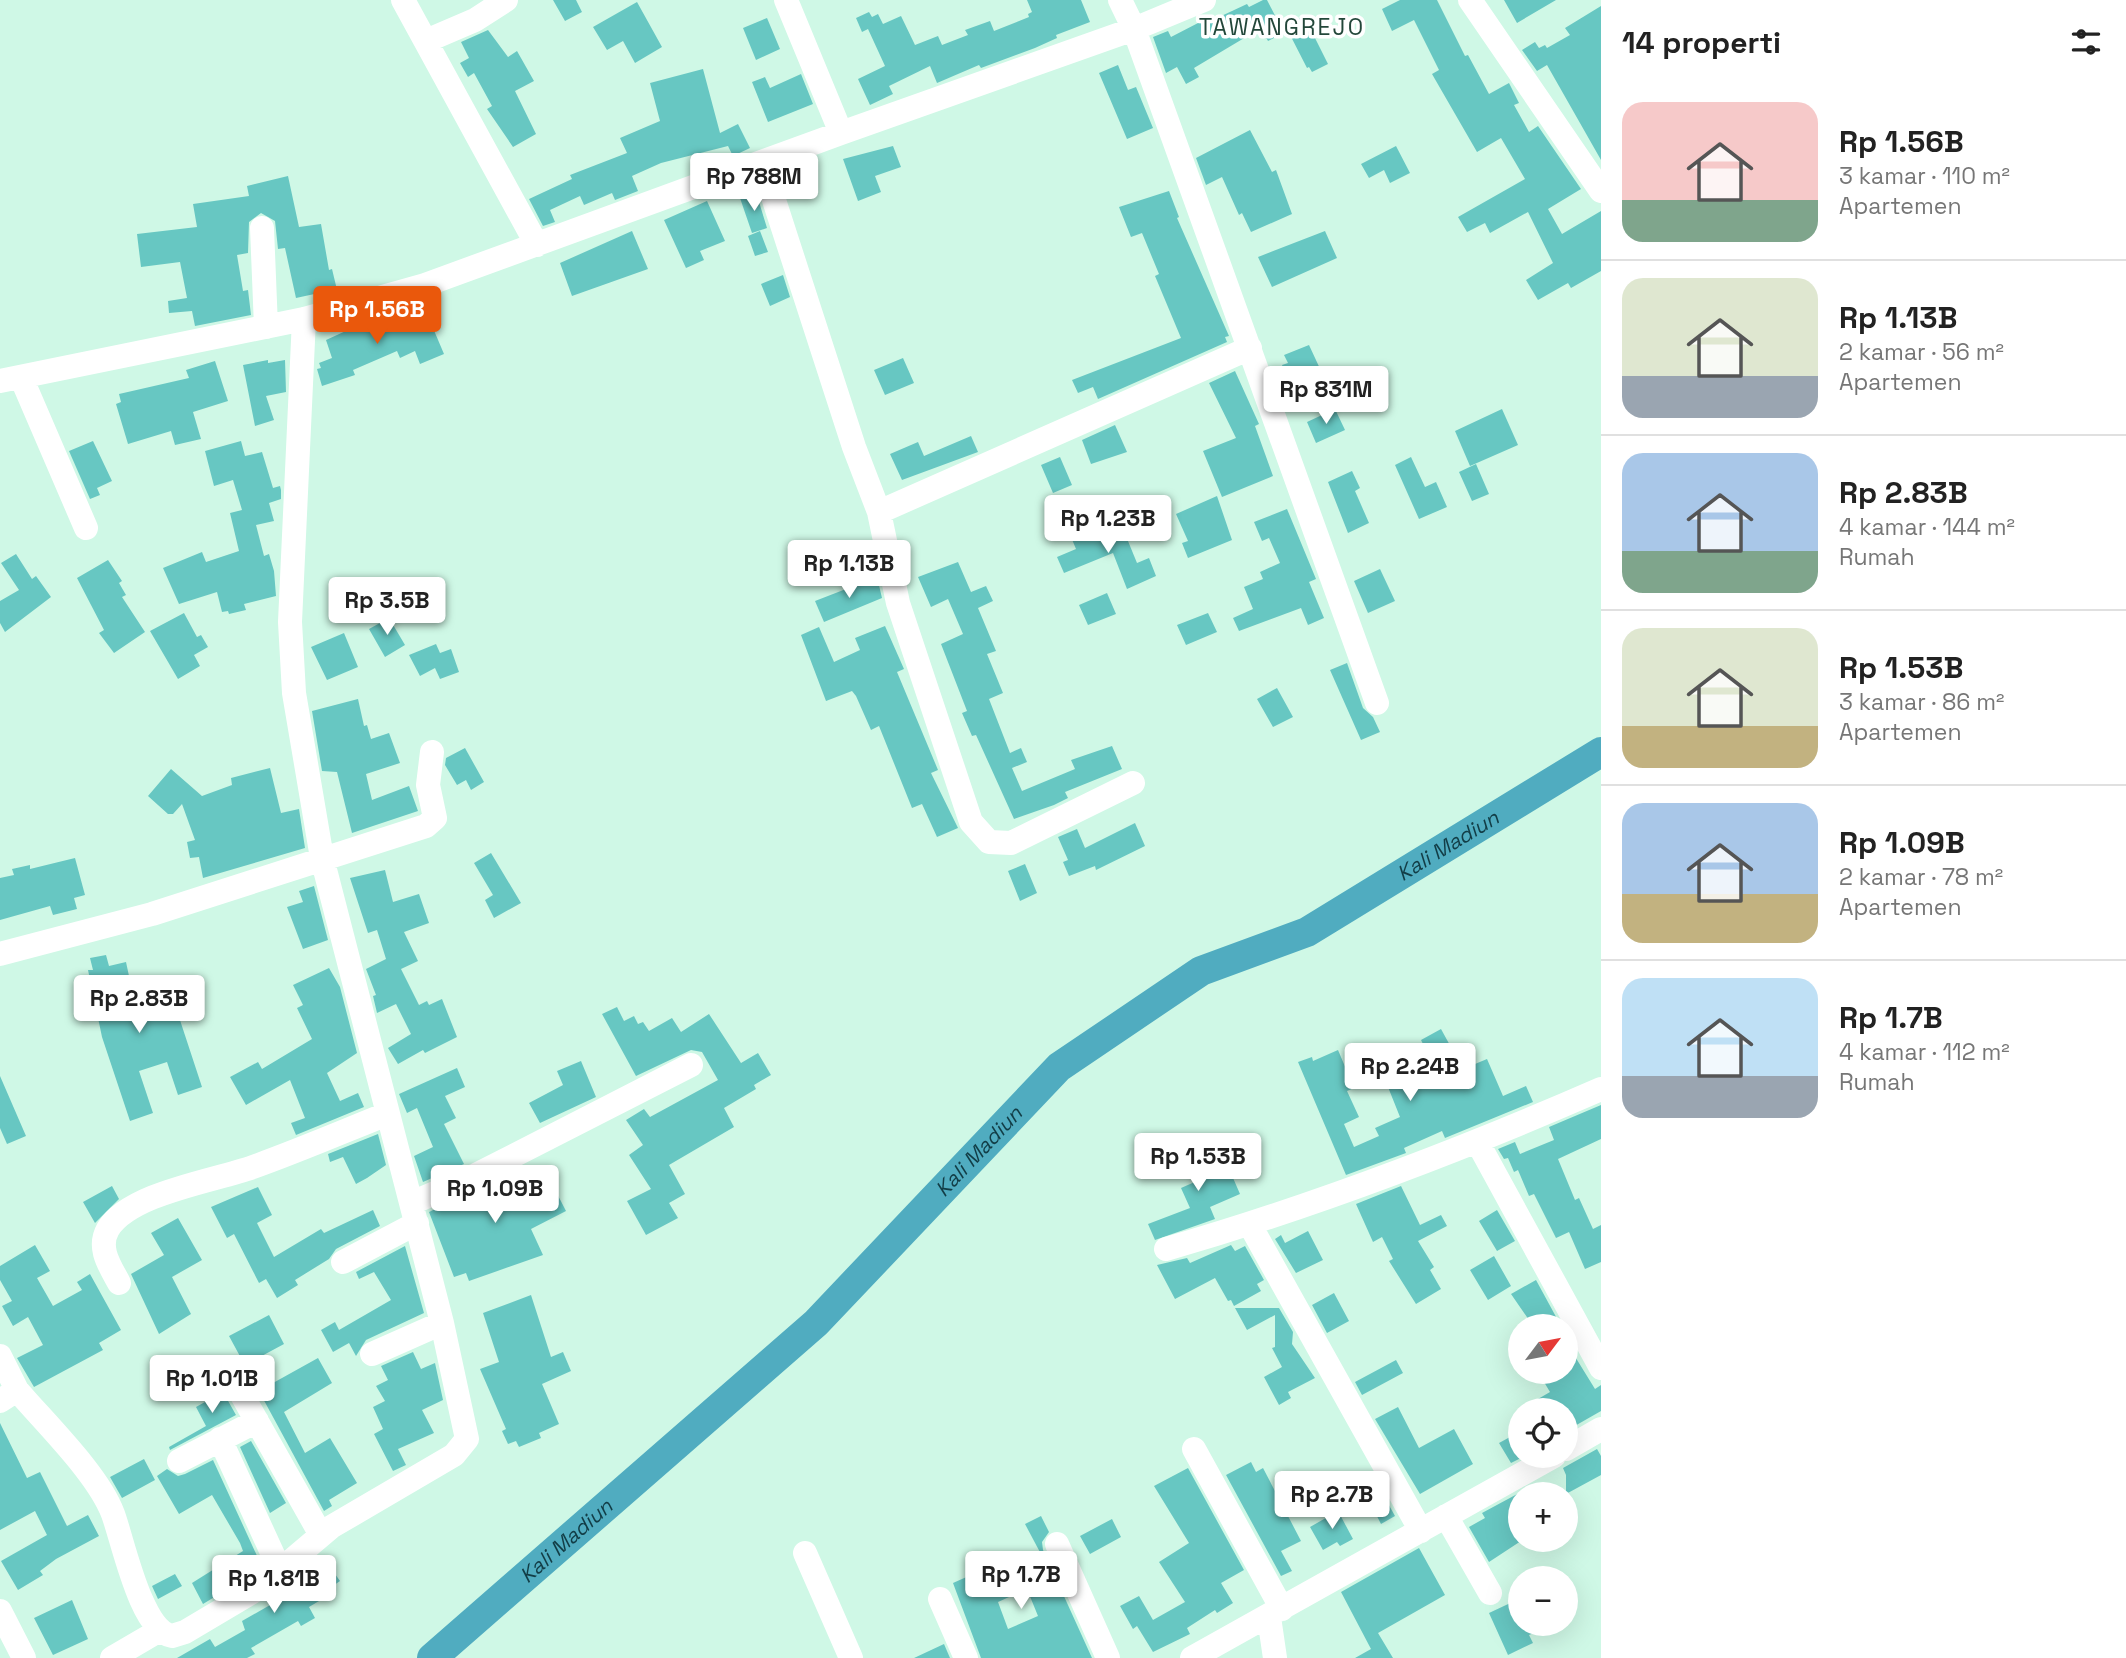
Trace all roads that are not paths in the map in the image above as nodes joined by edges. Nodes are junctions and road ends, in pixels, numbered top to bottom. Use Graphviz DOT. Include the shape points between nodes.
graph roads {
  1 [pos="403,0"];
  2 [pos="506,0"];
  3 [pos="786,0"];
  4 [pos="1120,0"];
  5 [pos="1204,0"];
  6 [pos="1470,0"];
  7 [pos="1134,29"];
  8 [pos="426,41"];
  9 [pos="841,132"];
  10 [pos="762,163"];
  11 [pos="1601,191"];
  12 [pos="262,228"];
  13 [pos="537,245"];
  14 [pos="304,319"];
  15 [pos="266,327"];
  16 [pos="1250,348"];
  17 [pos="11,379"];
  18 [pos="879,512"];
  19 [pos="86,528"];
  20 [pos="1377,703"];
  21 [pos="432,752"];
  22 [pos="1133,783"];
  23 [pos="322,858"];
  24 [pos="0,954"];
  25 [pos="691,1065"];
  26 [pos="1601,1089"];
  27 [pos="387,1114"];
  28 [pos="1478,1143"];
  29 [pos="414,1213"];
  30 [pos="1250,1225"];
  31 [pos="1166,1249"];
  32 [pos="343,1262"];
  33 [pos="119,1283"];
  34 [pos="442,1323"];
  35 [pos="372,1354"];
  36 [pos="0,1356"];
  37 [pos="1601,1368"];
  38 [pos="233,1379"];
  39 [pos="8,1396"];
  40 [pos="257,1420"];
  41 [pos="1601,1429"];
  42 [pos="220,1439"];
  43 [pos="1578,1442"];
  44 [pos="1194,1450"];
  45 [pos="179,1461"];
  46 [pos="1533,1468"];
  47 [pos="1446,1517"];
  48 [pos="1421,1531"];
  49 [pos="321,1535"];
  50 [pos="1057,1544"];
  51 [pos="805,1553"];
  52 [pos="280,1570"];
  53 [pos="1490,1593"];
  54 [pos="940,1599"];
  55 [pos="0,1611"];
  56 [pos="1275,1613"];
  57 [pos="160,1630"];
  58 [pos="24,1658"];
  59 [pos="112,1658"];
  60 [pos="851,1658"];
  61 [pos="966,1658"];
  62 [pos="1108,1658"];
  63 [pos="1192,1658"];
  64 [pos="1275,1658"];
  1 -- 8 [label="street"];
  2 -- 8 [label="street" via="475,20"];
  3 -- 9 [label="street"];
  4 -- 7 [label="street"];
  5 -- 7 [label="street"];
  6 -- 11 [label="street"];
  7 -- 9 [label="street"];
  7 -- 16 [label="street"];
  8 -- 13 [label="street"];
  9 -- 10 [label="street"];
  10 -- 13 [label="street"];
  10 -- 18 [label="street"];
  12 -- 15 [label="street"];
  13 -- 14 [label="street" via="425,285"];
  14 -- 15 [label="street"];
  14 -- 23 [label="street" via="290,622 294,693"];
  15 -- 17 [label="street"];
  16 -- 18 [label="street"];
  16 -- 20 [label="street"];
  17 -- 19 [label="street"];
  18 -- 22 [label="street" via="898,603 971,822 979,833 989,842 1011,842"];
  21 -- 23 [label="street" via="428,785 433,822"];
  23 -- 24 [label="street" via="152,914"];
  23 -- 27 [label="street"];
  25 -- 29 [label="street" via="476,1175"];
  26 -- 28 [label="street"];
  27 -- 29 [label="street"];
  27 -- 33 [label="street" via="253,1167 148,1199 116,1219 104,1241 104,1253"];
  28 -- 30 [label="street"];
  28 -- 37 [label="street"];
  29 -- 32 [label="street"];
  29 -- 34 [label="street"];
  30 -- 31 [label="street"];
  30 -- 48 [label="street"];
  34 -- 35 [label="street"];
  34 -- 49 [label="street" via="467,1432 464,1446"];
  36 -- 39 [label="street"];
  38 -- 40 [label="street"];
  39 -- 57 [label="street" via="107,1499 141,1599"];
  40 -- 42 [label="street"];
  40 -- 49 [label="street"];
  41 -- 43 [label="street"];
  42 -- 45 [label="street"];
  42 -- 52 [label="street"];
  44 -- 56 [label="street"];
  46 -- 47 [label="street"];
  47 -- 48 [label="street"];
  47 -- 53 [label="street"];
  48 -- 56 [label="street"];
  49 -- 52 [label="street"];
  50 -- 62 [label="street"];
  51 -- 60 [label="street"];
  52 -- 57 [label="street" via="186,1632 172,1636"];
  54 -- 61 [label="street"];
  55 -- 58 [label="street"];
  56 -- 63 [label="street"];
  56 -- 64 [label="street"];
  57 -- 59 [label="street"];
}
